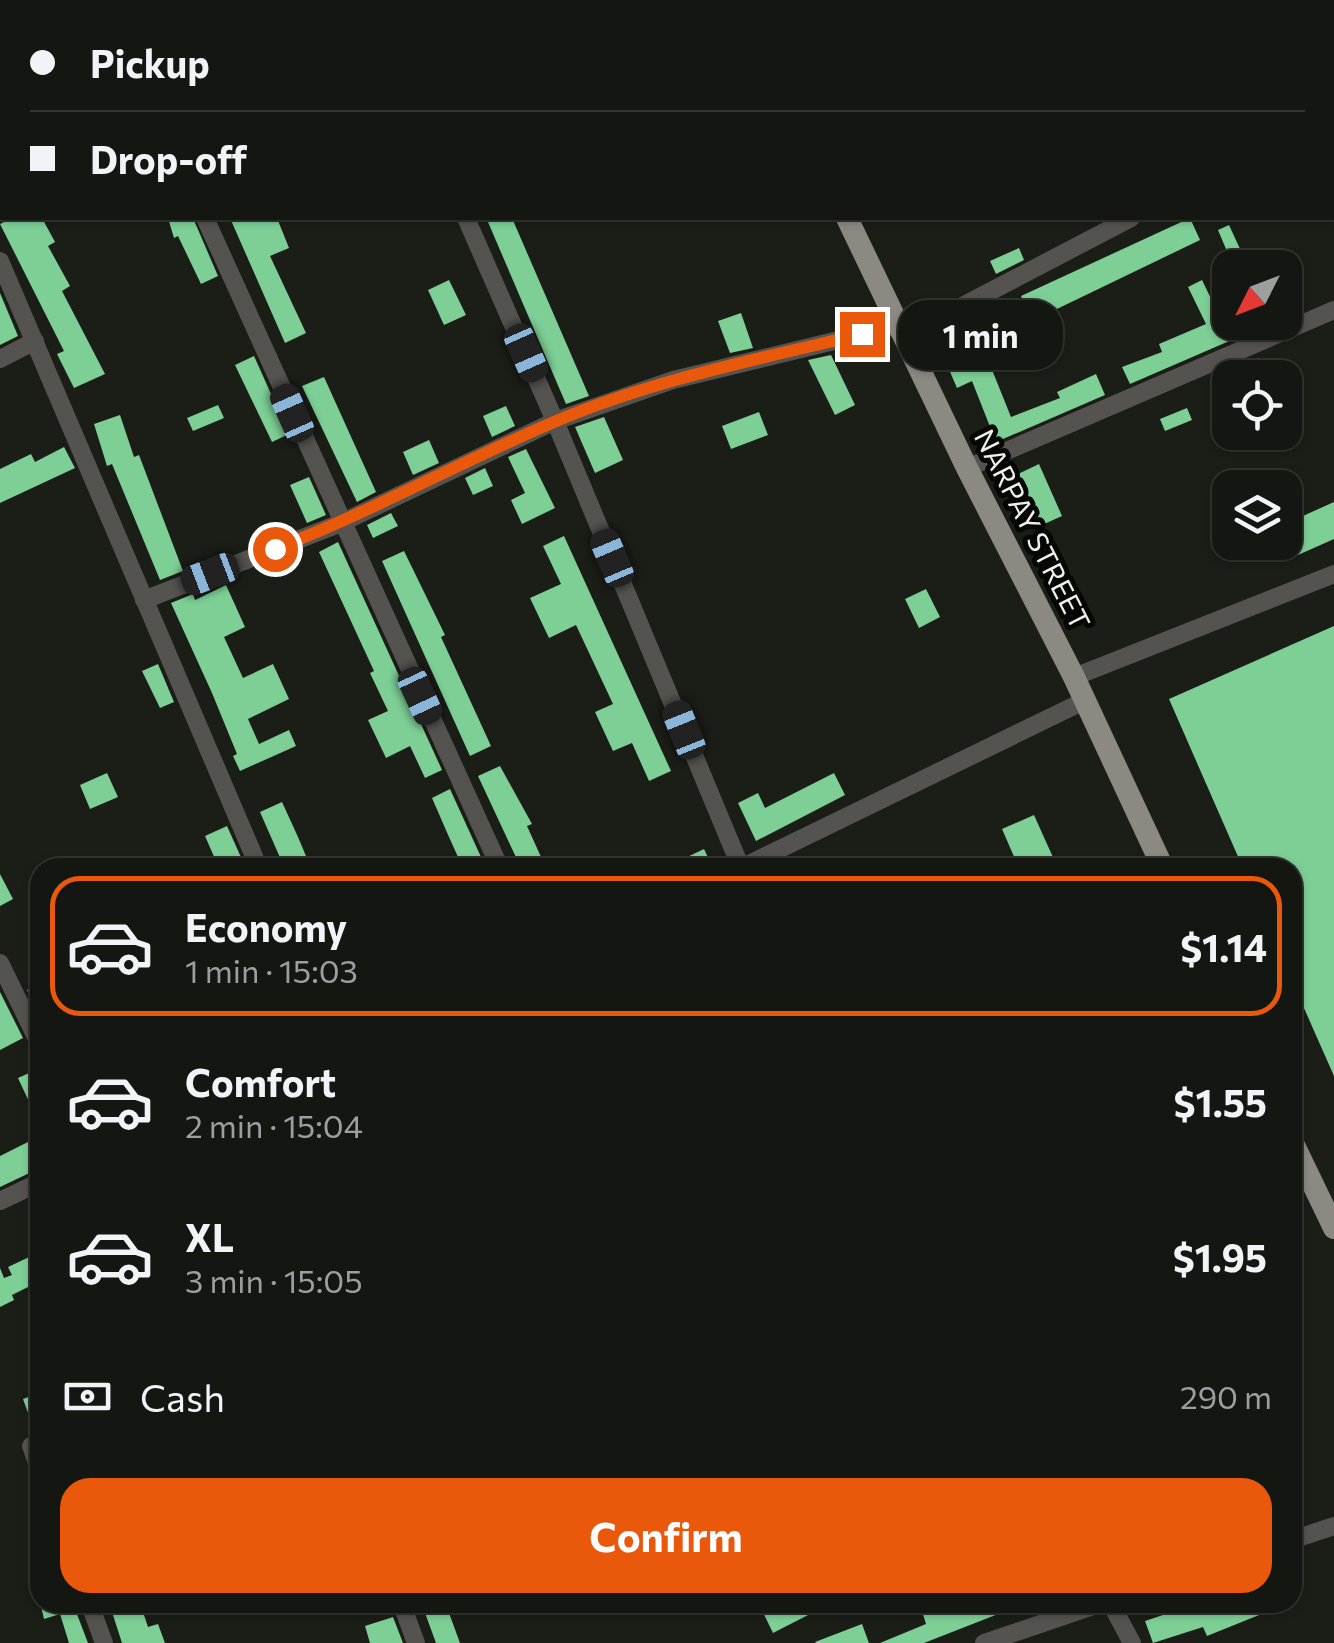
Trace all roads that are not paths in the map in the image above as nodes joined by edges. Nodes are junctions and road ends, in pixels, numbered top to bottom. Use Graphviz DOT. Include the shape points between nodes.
graph roads {
  1 [pos="206,220"];
  2 [pos="467,220"];
  3 [pos="848,220"];
  4 [pos="1127,220"];
  5 [pos="0,261"];
  6 [pos="1334,310"];
  7 [pos="903,330"];
  8 [pos="34,341"];
  9 [pos="0,359"];
  10 [pos="555,421"];
  11 [pos="967,468"];
  12 [pos="341,523"];
  13 [pos="1334,574"];
  14 [pos="144,600"];
  15 [pos="1074,677"];
  16 [pos="1084,700"];
  17 [pos="256,858"];
  18 [pos="495,858"];
  19 [pos="737,858"];
  20 [pos="761,858"];
  21 [pos="1158,858"];
  22 [pos="0,963"];
  23 [pos="30,1024"];
  24 [pos="1302,1162"];
  25 [pos="30,1187"];
  26 [pos="0,1201"];
  27 [pos="1334,1228"];
  28 [pos="1334,1526"];
  29 [pos="1302,1537"];
  30 [pos="93,1613"];
  31 [pos="405,1613"];
  32 [pos="1074,1613"];
  33 [pos="1114,1613"];
  34 [pos="104,1643"];
  35 [pos="416,1643"];
  36 [pos="984,1643"];
  37 [pos="1132,1643"];
  1 -- 12 [label="street"];
  2 -- 10 [label="street"];
  3 -- 7 [label="main road, NARPAY STREET"];
  4 -- 7 [label="street"];
  5 -- 8 [label="street"];
  6 -- 11 [label="street"];
  7 -- 10 [label="street" via="673,380"];
  7 -- 11 [label="main road, NARPAY STREET"];
  8 -- 9 [label="street"];
  8 -- 14 [label="street"];
  10 -- 12 [label="street"];
  10 -- 19 [label="street"];
  11 -- 15 [label="main road, NARPAY STREET"];
  12 -- 14 [label="street"];
  12 -- 18 [label="street"];
  13 -- 15 [label="street"];
  14 -- 17 [label="street"];
  15 -- 16 [label="main road, NARPAY STREET"];
  16 -- 20 [label="street"];
  16 -- 21 [label="main road, NARPAY STREET"];
  22 -- 23 [label="street"];
  24 -- 27 [label="main road"];
  25 -- 26 [label="street"];
  28 -- 29 [label="street"];
  30 -- 34 [label="street"];
  31 -- 35 [label="street"];
  32 -- 36 [label="street"];
  33 -- 37 [label="street"];
}
